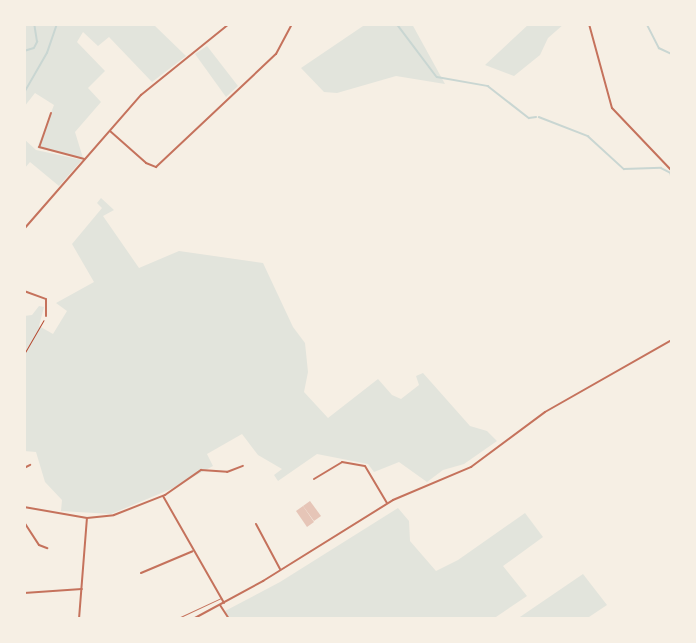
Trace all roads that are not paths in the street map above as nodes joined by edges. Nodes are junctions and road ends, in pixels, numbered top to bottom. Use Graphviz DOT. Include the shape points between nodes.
graph roads {
  1 [pos="229,24"];
  2 [pos="292,24"];
  3 [pos="595,24"];
  4 [pos="589,26"];
  5 [pos="51,113"];
  6 [pos="110,131"];
  7 [pos="85,159"];
  8 [pos="672,171"];
  9 [pos="24,229"];
  10 [pos="24,291"];
  11 [pos="46,316"];
  12 [pos="672,340"];
  13 [pos="30,465"];
  14 [pos="243,466"];
  15 [pos="24,468"];
  16 [pos="314,480"];
  17 [pos="163,496"];
  18 [pos="387,503"];
  19 [pos="24,507"];
  20 [pos="87,518"];
  21 [pos="24,522"];
  22 [pos="256,524"];
  23 [pos="47,548"];
  24 [pos="193,551"];
  25 [pos="281,570"];
  26 [pos="141,573"];
  27 [pos="82,589"];
  28 [pos="24,592"];
  29 [pos="221,598"];
  30 [pos="224,603"];
  31 [pos="220,605"];
  32 [pos="79,619"];
  33 [pos="176,619"];
  34 [pos="193,619"];
  35 [pos="229,619"];
  1 -- 6 [label="street" via="141,94"];
  2 -- 6 [label="street" via="276,54 156,167"];
  3 -- 4 [label="street"];
  4 -- 8 [label="street" via="612,108"];
  5 -- 7 [label="street" via="39,147"];
  6 -- 7 [label="street"];
  7 -- 9 [label="street"];
  10 -- 11 [label="street" via="45,299"];
  12 -- 18 [label="street" via="545,412 471,467"];
  13 -- 15 [label="street"];
  14 -- 17 [label="street" via="227,472 201,470"];
  16 -- 18 [label="street" via="342,462 366,466"];
  17 -- 20 [label="street" via="114,515"];
  17 -- 24 [label="street"];
  18 -- 25 [label="street"];
  19 -- 20 [label="street"];
  20 -- 27 [label="street"];
  21 -- 23 [label="street" via="39,545"];
  22 -- 25 [label="street"];
  24 -- 26 [label="street"];
  24 -- 29 [label="street"];
  25 -- 30 [label="street"];
  27 -- 28 [label="street"];
  27 -- 32 [label="street"];
  29 -- 30 [label="street"];
  29 -- 33 [label="lane"];
  30 -- 31 [label="street"];
  31 -- 34 [label="street"];
  31 -- 35 [label="street"];
}
